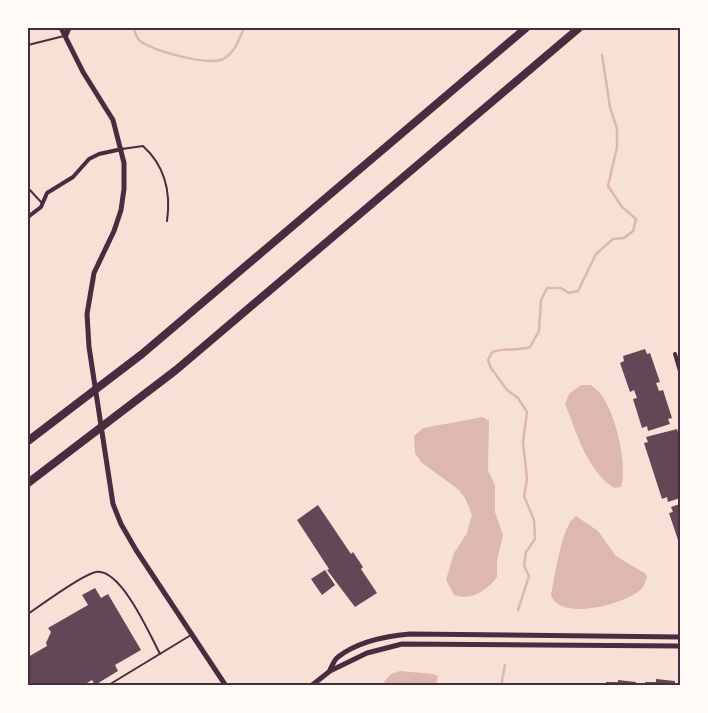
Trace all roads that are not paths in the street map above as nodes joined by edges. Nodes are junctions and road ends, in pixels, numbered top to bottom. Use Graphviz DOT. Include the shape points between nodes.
graph roads {
  1 [pos="61,28"];
  2 [pos="69,28"];
  3 [pos="526,28"];
  4 [pos="579,28"];
  5 [pos="66,35"];
  6 [pos="28,45"];
  7 [pos="122,148"];
  8 [pos="28,188"];
  9 [pos="42,203"];
  10 [pos="28,217"];
  11 [pos="167,221"];
  12 [pos="675,354"];
  13 [pos="680,371"];
  14 [pos="28,441"];
  15 [pos="28,483"];
  16 [pos="28,614"];
  17 [pos="192,634"];
  18 [pos="622,636"];
  19 [pos="680,637"];
  20 [pos="621,645"];
  21 [pos="680,646"];
  22 [pos="160,654"];
  23 [pos="330,671"];
  24 [pos="107,686"];
  25 [pos="226,686"];
  26 [pos="311,686"];
  1 -- 5 [label="street"];
  2 -- 5 [label="street"];
  3 -- 14 [label="highway" via="149,348"];
  4 -- 15 [label="highway" via="176,370"];
  5 -- 6 [label="lane"];
  5 -- 7 [label="street" via="83,72 108,111"];
  7 -- 9 [label="street" via="89,159 73,177 47,193"];
  7 -- 11 [label="lane" via="143,146 160,168 168,191"];
  7 -- 17 [label="street" via="123,200 116,226 97,265 87,314 107,475 117,516 126,534"];
  8 -- 9 [label="lane"];
  9 -- 10 [label="street"];
  12 -- 13 [label="street"];
  16 -- 22 [label="lane" via="88,576 102,572 124,590"];
  17 -- 22 [label="lane"];
  17 -- 25 [label="street"];
  18 -- 19 [label="street"];
  18 -- 20 [label="street"];
  18 -- 23 [label="street" via="399,635 352,649 336,658"];
  20 -- 21 [label="street"];
  20 -- 23 [label="street" via="411,643 367,653"];
  22 -- 24 [label="lane"];
  23 -- 26 [label="street"];
}
